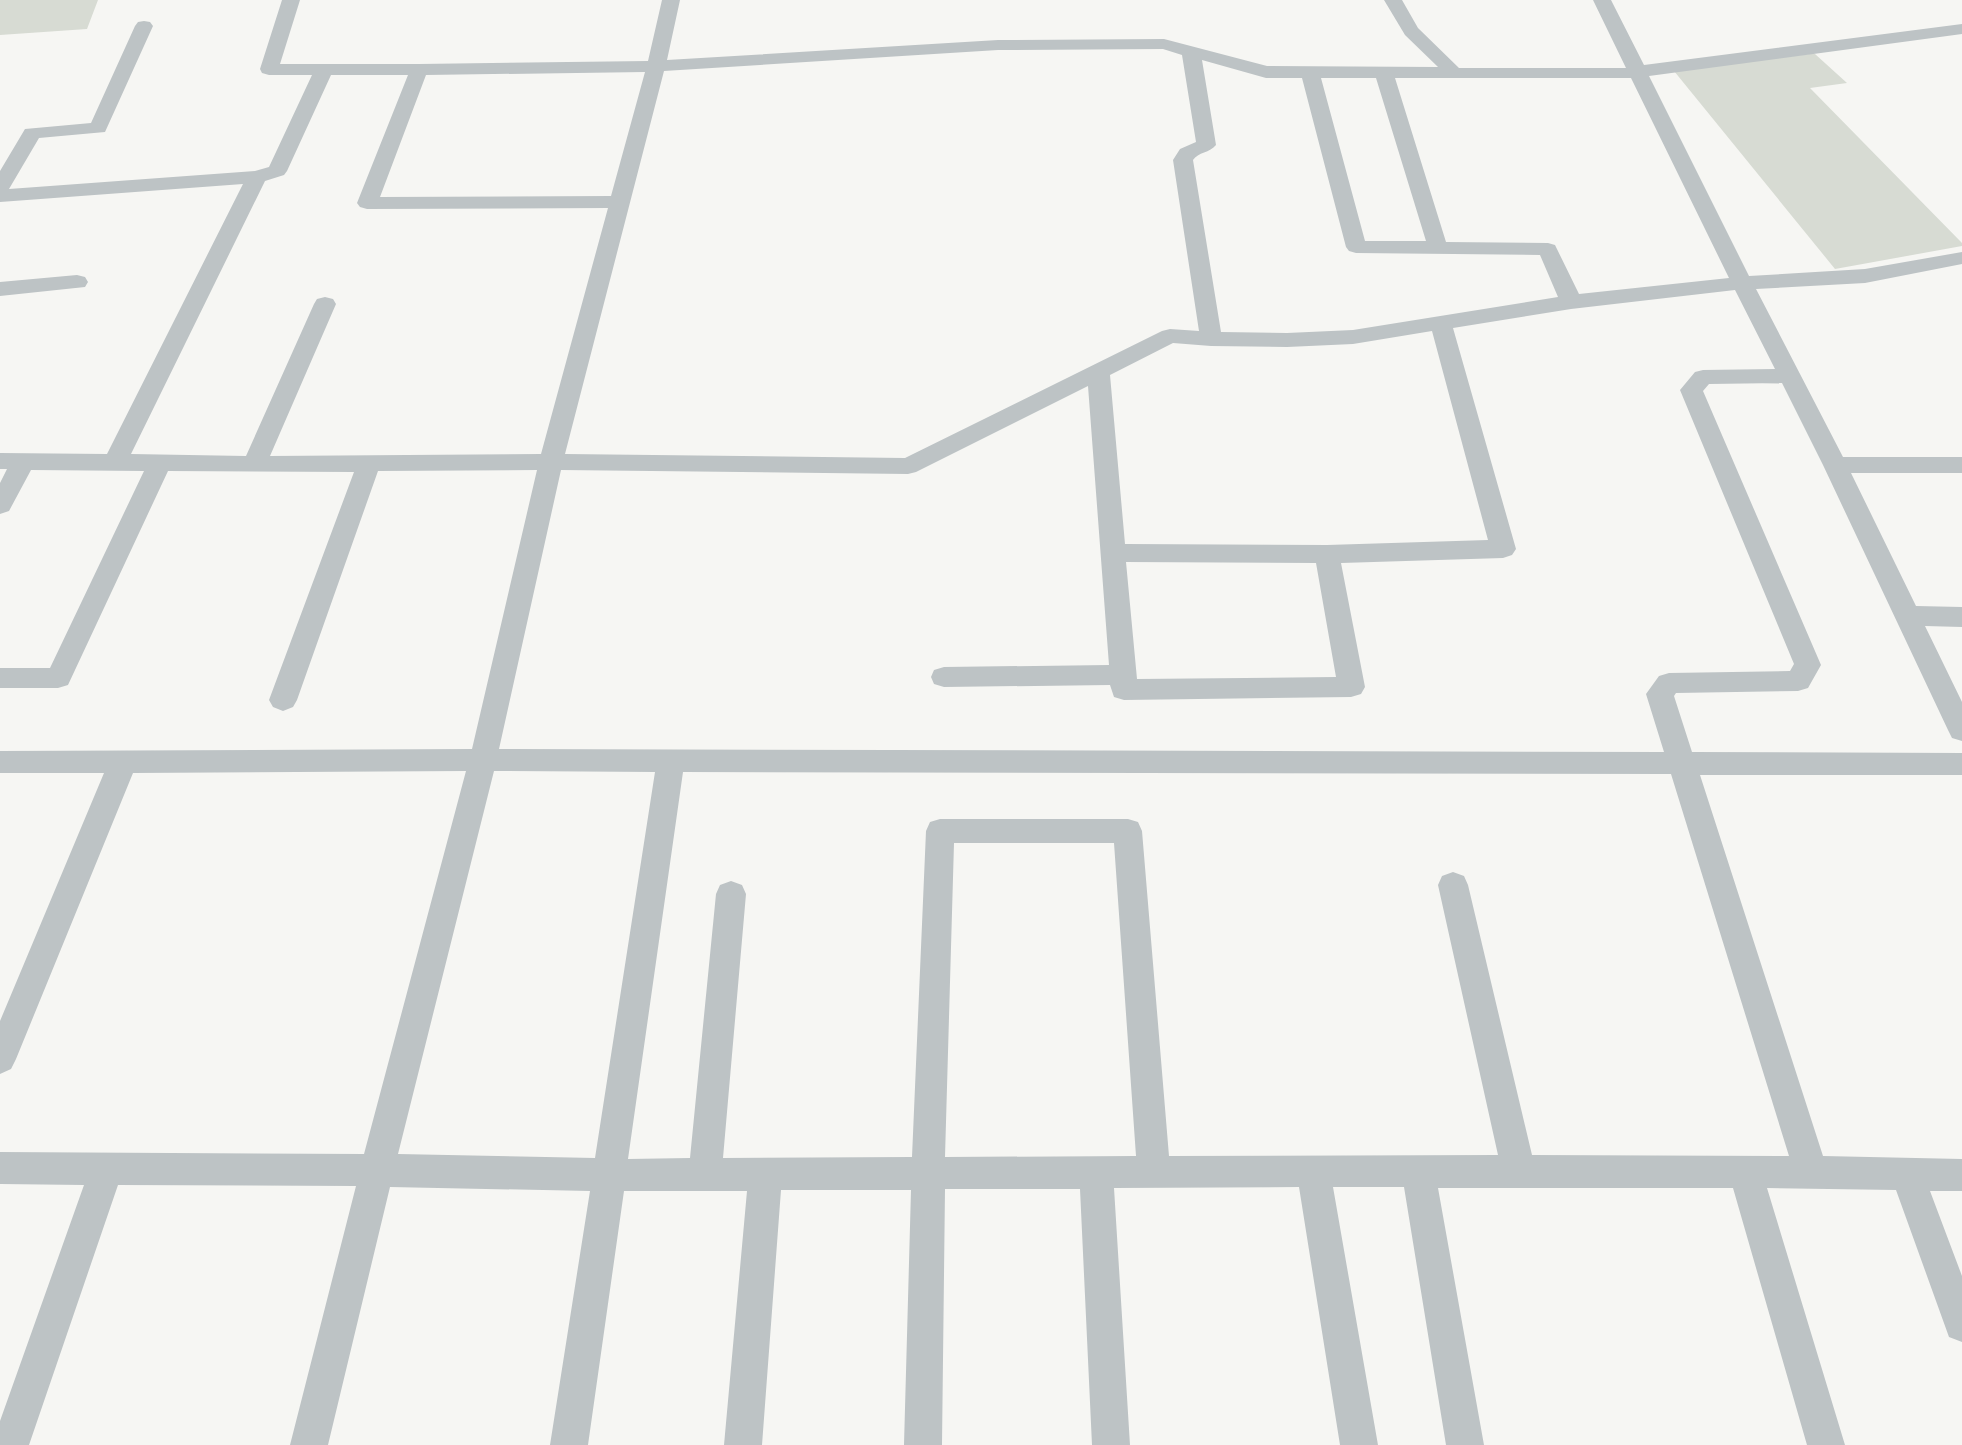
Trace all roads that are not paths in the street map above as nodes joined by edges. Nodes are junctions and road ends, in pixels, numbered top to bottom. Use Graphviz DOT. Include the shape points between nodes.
graph roads {
  1 [pos="291,0"];
  2 [pos="671,0"];
  3 [pos="1394,0"];
  4 [pos="1602,0"];
  5 [pos="144,26"];
  6 [pos="1962,29"];
  7 [pos="1190,51"];
  8 [pos="656,66"];
  9 [pos="324,70"];
  10 [pos="419,70"];
  11 [pos="1638,71"];
  12 [pos="1310,73"];
  13 [pos="1384,74"];
  14 [pos="1455,74"];
  15 [pos="257,177"];
  16 [pos="0,188"];
  17 [pos="0,196"];
  18 [pos="620,202"];
  19 [pos="1438,248"];
  20 [pos="1962,258"];
  21 [pos="77,282"];
  22 [pos="1742,283"];
  23 [pos="0,289"];
  24 [pos="1571,302"];
  25 [pos="325,304"];
  26 [pos="1440,322"];
  27 [pos="1211,340"];
  28 [pos="1098,372"];
  29 [pos="1789,376"];
  30 [pos="0,461"];
  31 [pos="24,461"];
  32 [pos="115,462"];
  33 [pos="552,462"];
  34 [pos="160,463"];
  35 [pos="368,463"];
  36 [pos="254,464"];
  37 [pos="1835,465"];
  38 [pos="1962,465"];
  39 [pos="0,504"];
  40 [pos="1112,553"];
  41 [pos="1327,554"];
  42 [pos="1906,616"];
  43 [pos="1962,617"];
  44 [pos="1122,675"];
  45 [pos="944,677"];
  46 [pos="0,678"];
  47 [pos="283,700"];
  48 [pos="1962,730"];
  49 [pos="483,760"];
  50 [pos="671,760"];
  51 [pos="0,762"];
  52 [pos="123,762"];
  53 [pos="1682,763"];
  54 [pos="1962,764"];
  55 [pos="1453,884"];
  56 [pos="731,894"];
  57 [pos="0,1059"];
  58 [pos="0,1168"];
  59 [pos="107,1168"];
  60 [pos="377,1170"];
  61 [pos="1313,1170"];
  62 [pos="1418,1171"];
  63 [pos="1096,1172"];
  64 [pos="1154,1172"];
  65 [pos="1519,1172"];
  66 [pos="1811,1172"];
  67 [pos="928,1173"];
  68 [pos="1746,1173"];
  69 [pos="705,1174"];
  70 [pos="765,1174"];
  71 [pos="1906,1175"];
  72 [pos="608,1176"];
  73 [pos="1962,1176"];
  74 [pos="1962,1324"];
  75 [pos="10,1445"];
  76 [pos="309,1445"];
  77 [pos="569,1445"];
  78 [pos="743,1445"];
  79 [pos="923,1445"];
  80 [pos="1111,1445"];
  81 [pos="1359,1445"];
  82 [pos="1465,1445"];
  83 [pos="1826,1445"];
  1 -- 9 [label="street" via="269,69"];
  2 -- 8 [label="street"];
  3 -- 14 [label="street" via="1411,31"];
  4 -- 11 [label="street"];
  5 -- 16 [label="street" via="98,128 32,132"];
  6 -- 11 [label="street"];
  7 -- 8 [label="street" via="1164,44 998,45"];
  7 -- 12 [label="street" via="1266,72"];
  7 -- 27 [label="street" via="1206,146 1187,153 1183,160"];
  8 -- 10 [label="street"];
  8 -- 18 [label="street"];
  9 -- 10 [label="street"];
  9 -- 15 [label="street" via="277,171"];
  10 -- 18 [label="street" via="367,202"];
  11 -- 14 [label="street" via="1621,74"];
  11 -- 22 [label="street"];
  12 -- 13 [label="street"];
  12 -- 19 [label="street" via="1356,247"];
  13 -- 14 [label="street"];
  13 -- 19 [label="street"];
  15 -- 17 [label="street"];
  15 -- 32 [label="street"];
  18 -- 33 [label="street"];
  19 -- 24 [label="street" via="1548,249"];
  20 -- 22 [label="street" via="1865,276"];
  21 -- 23 [label="street"];
  22 -- 24 [label="street"];
  22 -- 29 [label="street"];
  24 -- 26 [label="street"];
  25 -- 36 [label="street"];
  26 -- 27 [label="street" via="1353,337"];
  26 -- 41 [label="street" via="1503,549"];
  27 -- 28 [label="street" via="1170,336"];
  28 -- 33 [label="street" via="908,466"];
  28 -- 40 [label="street"];
  29 -- 37 [label="street"];
  29 -- 53 [label="street" via="1703,377 1691,390 1808,665 1798,681 1669,682 1660,694"];
  30 -- 31 [label="street"];
  31 -- 32 [label="street"];
  31 -- 39 [label="street"];
  32 -- 34 [label="street"];
  33 -- 35 [label="street"];
  33 -- 49 [label="street"];
  34 -- 36 [label="street"];
  34 -- 46 [label="street" via="58,678"];
  35 -- 36 [label="street"];
  35 -- 47 [label="street"];
  37 -- 38 [label="street"];
  37 -- 42 [label="street"];
  40 -- 41 [label="street"];
  40 -- 44 [label="street"];
  41 -- 44 [label="street" via="1351,688 1124,690"];
  42 -- 43 [label="street"];
  42 -- 48 [label="street"];
  44 -- 45 [label="street"];
  49 -- 50 [label="street"];
  49 -- 52 [label="street"];
  49 -- 60 [label="street"];
  50 -- 53 [label="street"];
  50 -- 72 [label="street"];
  51 -- 52 [label="street"];
  52 -- 57 [label="street"];
  53 -- 54 [label="street"];
  53 -- 66 [label="street"];
  55 -- 65 [label="street"];
  56 -- 69 [label="street"];
  58 -- 59 [label="street"];
  59 -- 60 [label="street"];
  59 -- 75 [label="street"];
  60 -- 72 [label="street"];
  60 -- 76 [label="street"];
  61 -- 62 [label="street"];
  61 -- 64 [label="street"];
  61 -- 81 [label="street"];
  62 -- 65 [label="street"];
  62 -- 82 [label="street"];
  63 -- 64 [label="street"];
  63 -- 67 [label="street"];
  63 -- 80 [label="street"];
  64 -- 67 [label="street" via="1128,831 940,831"];
  65 -- 68 [label="street"];
  66 -- 68 [label="street"];
  66 -- 71 [label="street"];
  67 -- 70 [label="street"];
  67 -- 79 [label="street"];
  68 -- 83 [label="street"];
  69 -- 70 [label="street"];
  69 -- 72 [label="street"];
  70 -- 78 [label="street"];
  71 -- 73 [label="street"];
  71 -- 74 [label="street"];
  72 -- 77 [label="street"];
}
